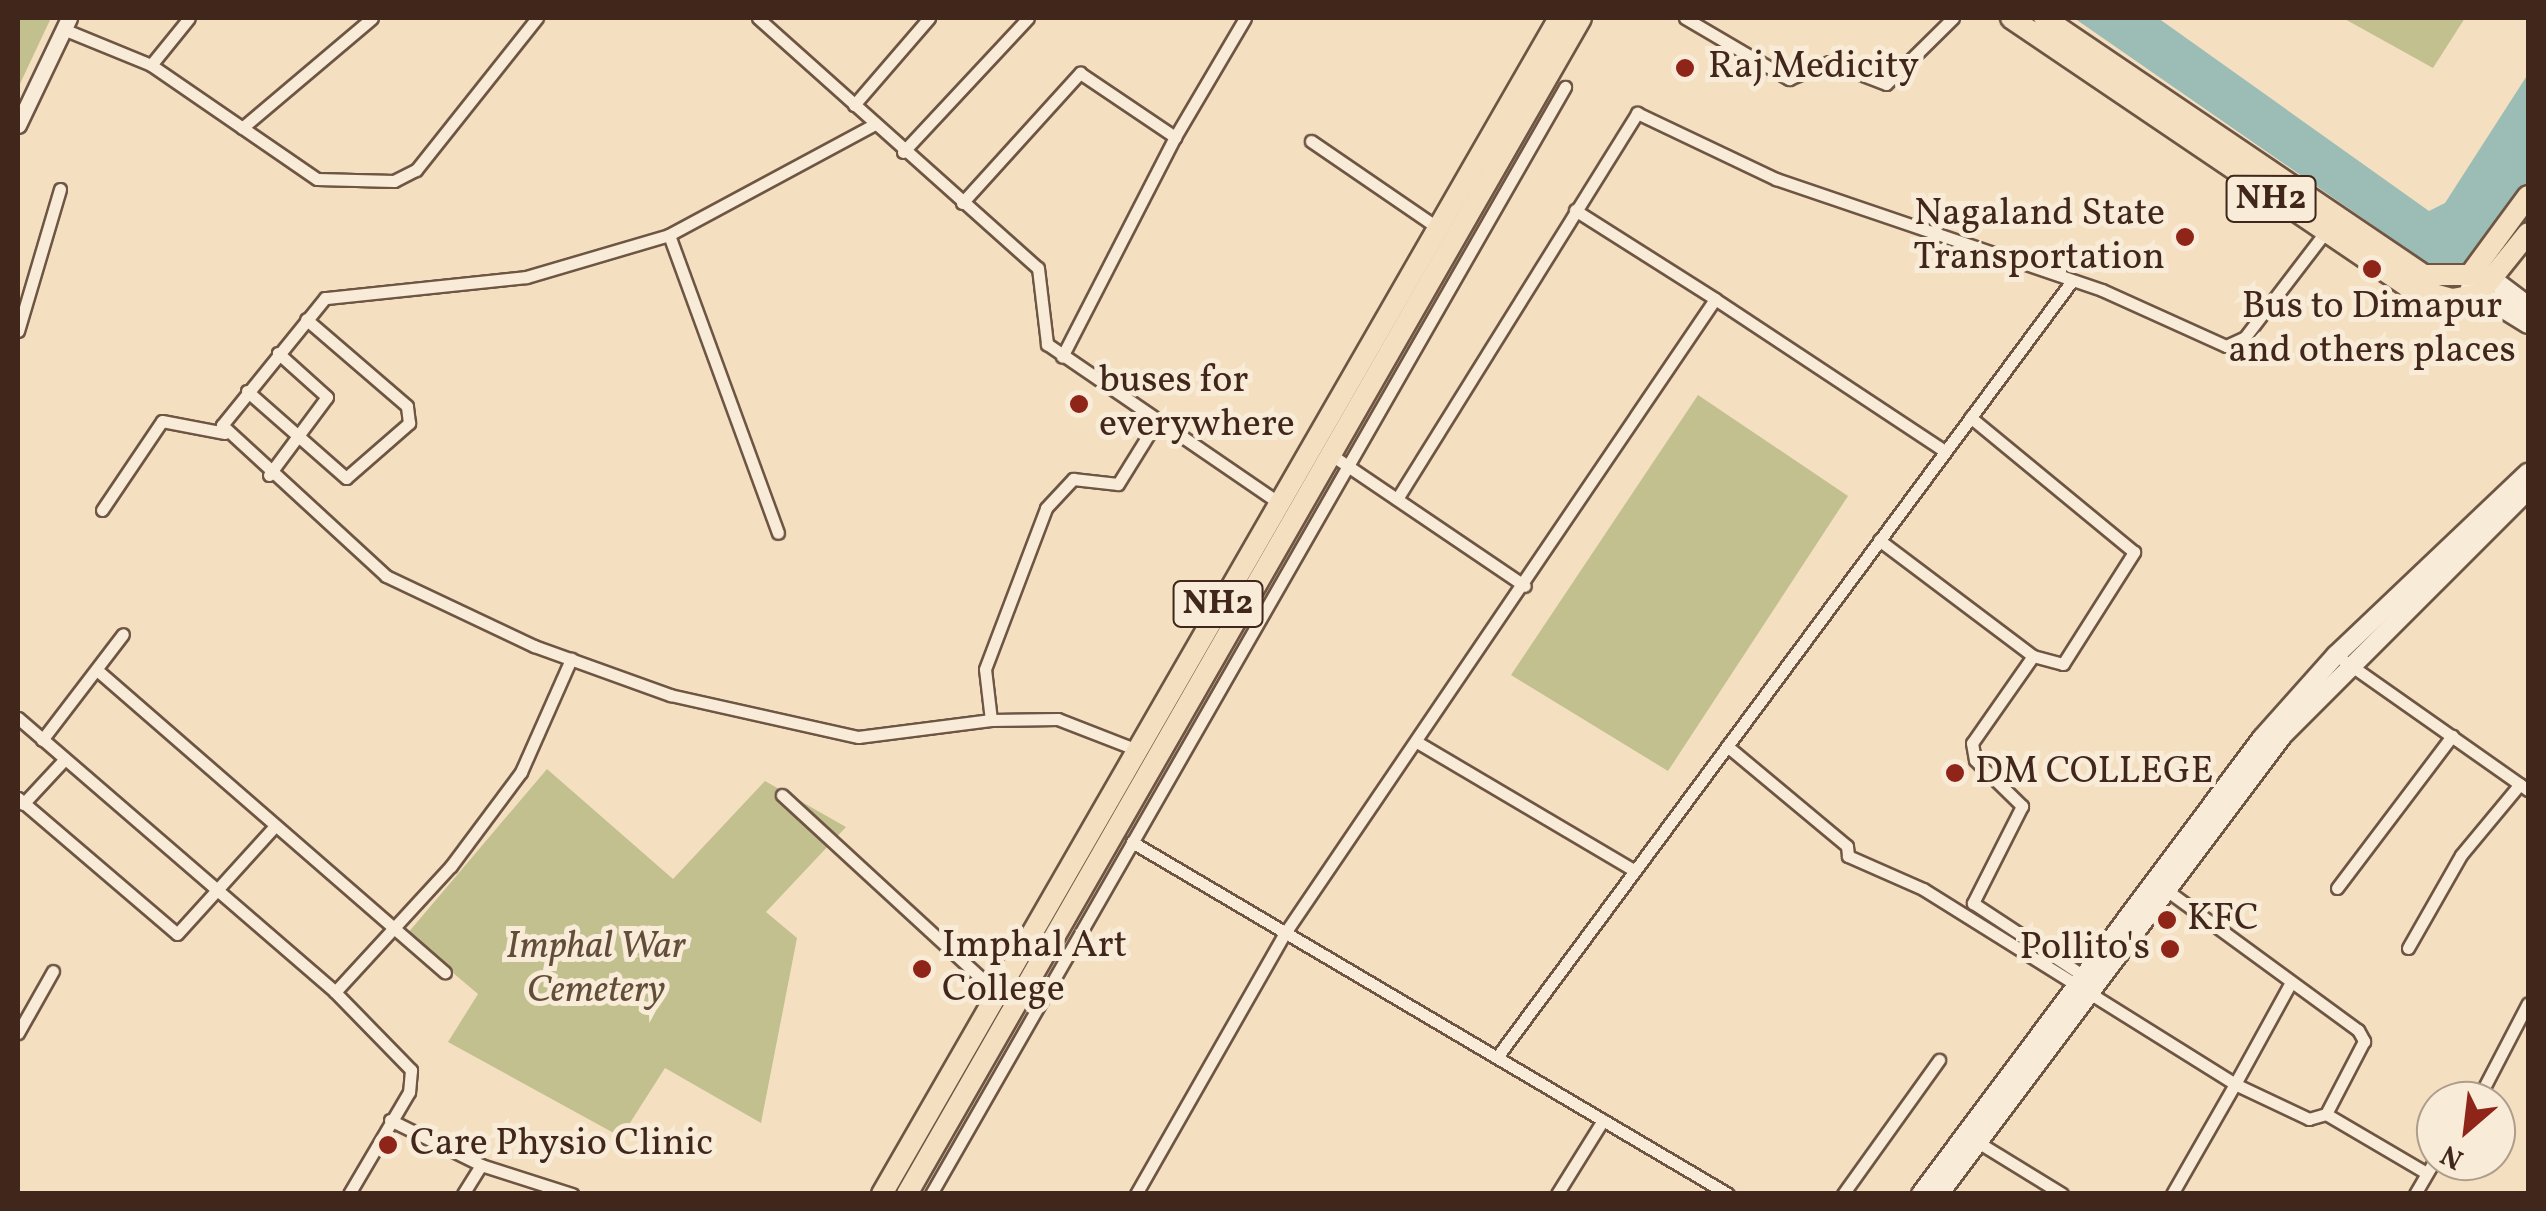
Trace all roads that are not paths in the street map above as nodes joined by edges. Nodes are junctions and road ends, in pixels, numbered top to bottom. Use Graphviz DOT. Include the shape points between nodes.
graph roads {
  1 [pos="190,18"];
  2 [pos="372,18"];
  3 [pos="537,18"];
  4 [pos="758,18"];
  5 [pos="929,18"];
  6 [pos="1028,18"];
  7 [pos="1245,18"];
  8 [pos="1559,18"];
  9 [pos="1581,18"];
  10 [pos="1685,18"];
  11 [pos="1952,18"];
  12 [pos="2012,18"];
  13 [pos="2044,18"];
  14 [pos="66,23"];
  15 [pos="151,65"];
  16 [pos="1565,87"];
  17 [pos="854,105"];
  18 [pos="875,124"];
  19 [pos="18,125"];
  20 [pos="242,128"];
  21 [pos="1175,137"];
  22 [pos="1312,141"];
  23 [pos="903,152"];
  24 [pos="60,189"];
  25 [pos="2528,196"];
  26 [pos="962,203"];
  27 [pos="1574,210"];
  28 [pos="1435,226"];
  29 [pos="2528,233"];
  30 [pos="669,235"];
  31 [pos="2323,235"];
  32 [pos="2484,281"];
  33 [pos="2071,282"];
  34 [pos="1715,300"];
  35 [pos="2528,306"];
  36 [pos="1397,316"];
  37 [pos="306,319"];
  38 [pos="2528,324"];
  39 [pos="18,331"];
  40 [pos="278,353"];
  41 [pos="1062,356"];
  42 [pos="247,391"];
  43 [pos="1970,417"];
  44 [pos="1158,421"];
  45 [pos="225,433"];
  46 [pos="298,436"];
  47 [pos="1945,451"];
  48 [pos="1330,454"];
  49 [pos="1350,468"];
  50 [pos="2528,473"];
  51 [pos="269,475"];
  52 [pos="2528,490"];
  53 [pos="1398,500"];
  54 [pos="1279,503"];
  55 [pos="102,510"];
  56 [pos="778,533"];
  57 [pos="1879,540"];
  58 [pos="1525,586"];
  59 [pos="123,634"];
  60 [pos="2033,656"];
  61 [pos="2342,658"];
  62 [pos="571,659"];
  63 [pos="96,670"];
  64 [pos="18,718"];
  65 [pos="991,720"];
  66 [pos="2452,736"];
  67 [pos="42,740"];
  68 [pos="1417,742"];
  69 [pos="1727,746"];
  70 [pos="1134,748"];
  71 [pos="1154,758"];
  72 [pos="64,760"];
  73 [pos="2524,787"];
  74 [pos="2227,791"];
  75 [pos="782,795"];
  76 [pos="20,801"];
  77 [pos="275,826"];
  78 [pos="1132,842"];
  79 [pos="1635,871"];
  80 [pos="2337,888"];
  81 [pos="2164,889"];
  82 [pos="214,892"];
  83 [pos="392,930"];
  84 [pos="1285,933"];
  85 [pos="2408,948"];
  86 [pos="53,971"];
  87 [pos="446,973"];
  88 [pos="2291,982"];
  89 [pos="2082,984"];
  90 [pos="994,991"];
  91 [pos="335,992"];
  92 [pos="2528,1003"];
  93 [pos="2524,1029"];
  94 [pos="18,1033"];
  95 [pos="1497,1058"];
  96 [pos="1939,1060"];
  97 [pos="2491,1081"];
  98 [pos="2235,1084"];
  99 [pos="2326,1114"];
  100 [pos="390,1120"];
  101 [pos="1603,1120"];
  102 [pos="1976,1142"];
  103 [pos="481,1165"];
  104 [pos="2416,1166"];
  105 [pos="349,1194"];
  106 [pos="463,1194"];
  107 [pos="572,1194"];
  108 [pos="882,1194"];
  109 [pos="907,1194"];
  110 [pos="932,1194"];
  111 [pos="1136,1194"];
  112 [pos="1558,1194"];
  113 [pos="1728,1194"];
  114 [pos="1843,1194"];
  115 [pos="1922,1194"];
  116 [pos="1939,1194"];
  117 [pos="2062,1194"];
  118 [pos="2172,1194"];
  1 -- 15 [label="street"];
  2 -- 20 [label="street"];
  3 -- 20 [label="street" via="404,178 317,179"];
  4 -- 17 [label="street"];
  5 -- 17 [label="street"];
  6 -- 23 [label="street"];
  7 -- 21 [label="street"];
  8 -- 28 [label="highway, NH2"];
  9 -- 36 [label="highway, NH2"];
  10 -- 11 [label="street" via="1789,79 1830,62 1886,84"];
  12 -- 31 [label="highway, NH2"];
  13 -- 32 [label="highway, NH2" via="2398,260 2458,280"];
  14 -- 15 [label="street"];
  14 -- 19 [label="street"];
  15 -- 20 [label="street"];
  16 -- 49 [label="street"];
  17 -- 18 [label="street"];
  18 -- 23 [label="street"];
  18 -- 30 [label="street"];
  21 -- 26 [label="street" via="1080,73"];
  21 -- 41 [label="street"];
  22 -- 28 [label="street"];
  23 -- 26 [label="street"];
  24 -- 39 [label="street"];
  25 -- 32 [label="highway, NH2"];
  26 -- 41 [label="street" via="1042,273 1044,340"];
  27 -- 33 [label="street" via="1634,116 1646,112 1776,179"];
  27 -- 34 [label="street"];
  27 -- 53 [label="street"];
  28 -- 36 [label="highway, NH2"];
  29 -- 32 [label="highway, NH2"];
  30 -- 37 [label="street" via="526,277 329,296"];
  30 -- 56 [label="street"];
  31 -- 32 [label="highway, NH2" via="2429,296"];
  31 -- 33 [label="street" via="2245,337 2226,346"];
  32 -- 35 [label="main road"];
  32 -- 38 [label="main road"];
  33 -- 43 [label="street"];
  34 -- 47 [label="street"];
  34 -- 58 [label="street"];
  36 -- 48 [label="highway, NH2"];
  36 -- 54 [label="highway, NH2"];
  37 -- 40 [label="street"];
  37 -- 46 [label="street" via="412,416 350,478"];
  40 -- 42 [label="street"];
  40 -- 46 [label="street" via="326,396"];
  41 -- 44 [label="street"];
  42 -- 45 [label="street" via="223,419"];
  42 -- 46 [label="street"];
  43 -- 47 [label="street"];
  43 -- 60 [label="street" via="2134,552 2063,664"];
  44 -- 54 [label="street"];
  44 -- 65 [label="street" via="1118,484 1073,479 1034,530 986,662"];
  45 -- 51 [label="street"];
  45 -- 55 [label="street" via="162,421"];
  46 -- 51 [label="street"];
  47 -- 57 [label="street"];
  48 -- 49 [label="street"];
  48 -- 71 [label="highway, NH2"];
  49 -- 53 [label="street"];
  49 -- 78 [label="street"];
  50 -- 61 [label="main road"];
  51 -- 62 [label="street" via="386,576"];
  52 -- 61 [label="main road"];
  53 -- 58 [label="street"];
  54 -- 70 [label="highway, NH2"];
  57 -- 60 [label="street"];
  57 -- 69 [label="street"];
  58 -- 68 [label="street"];
  59 -- 63 [label="street"];
  60 -- 89 [label="street" via="1972,743 1980,766 2022,806 1973,903"];
  61 -- 66 [label="street"];
  61 -- 74 [label="main road"];
  62 -- 65 [label="street" via="670,695 858,737"];
  62 -- 83 [label="street" via="521,772"];
  63 -- 67 [label="street"];
  63 -- 77 [label="street"];
  64 -- 67 [label="street"];
  65 -- 70 [label="street" via="1058,718"];
  66 -- 73 [label="street"];
  66 -- 80 [label="street"];
  67 -- 72 [label="street"];
  68 -- 79 [label="street"];
  68 -- 84 [label="street"];
  69 -- 79 [label="street"];
  69 -- 89 [label="street" via="1847,846 1848,856 1923,888"];
  70 -- 71 [label="street"];
  70 -- 90 [label="highway, NH2"];
  71 -- 109 [label="highway, NH2"];
  72 -- 76 [label="street"];
  72 -- 82 [label="street"];
  73 -- 85 [label="street" via="2460,855"];
  74 -- 81 [label="main road"];
  74 -- 89 [label="main road"];
  75 -- 90 [label="street"];
  76 -- 82 [label="street" via="171,932 183,931"];
  77 -- 82 [label="street"];
  77 -- 83 [label="street"];
  78 -- 84 [label="street"];
  78 -- 110 [label="street"];
  79 -- 95 [label="street"];
  81 -- 88 [label="street"];
  81 -- 89 [label="main road"];
  82 -- 91 [label="street"];
  83 -- 87 [label="street"];
  83 -- 91 [label="street"];
  84 -- 95 [label="street"];
  84 -- 111 [label="street"];
  86 -- 94 [label="street"];
  88 -- 98 [label="street"];
  88 -- 99 [label="street" via="2364,1041"];
  89 -- 98 [label="street"];
  89 -- 102 [label="main road"];
  89 -- 115 [label="main road"];
  90 -- 108 [label="highway, NH2"];
  91 -- 100 [label="street" via="411,1070"];
  92 -- 93 [label="street"];
  93 -- 97 [label="street"];
  95 -- 101 [label="street"];
  96 -- 114 [label="street"];
  98 -- 99 [label="street" via="2308,1119"];
  98 -- 118 [label="street"];
  99 -- 104 [label="street"];
  100 -- 103 [label="street"];
  100 -- 105 [label="street"];
  101 -- 112 [label="street"];
  101 -- 113 [label="street"];
  102 -- 116 [label="main road"];
  102 -- 117 [label="street"];
  103 -- 106 [label="street"];
  103 -- 107 [label="street"];
}
